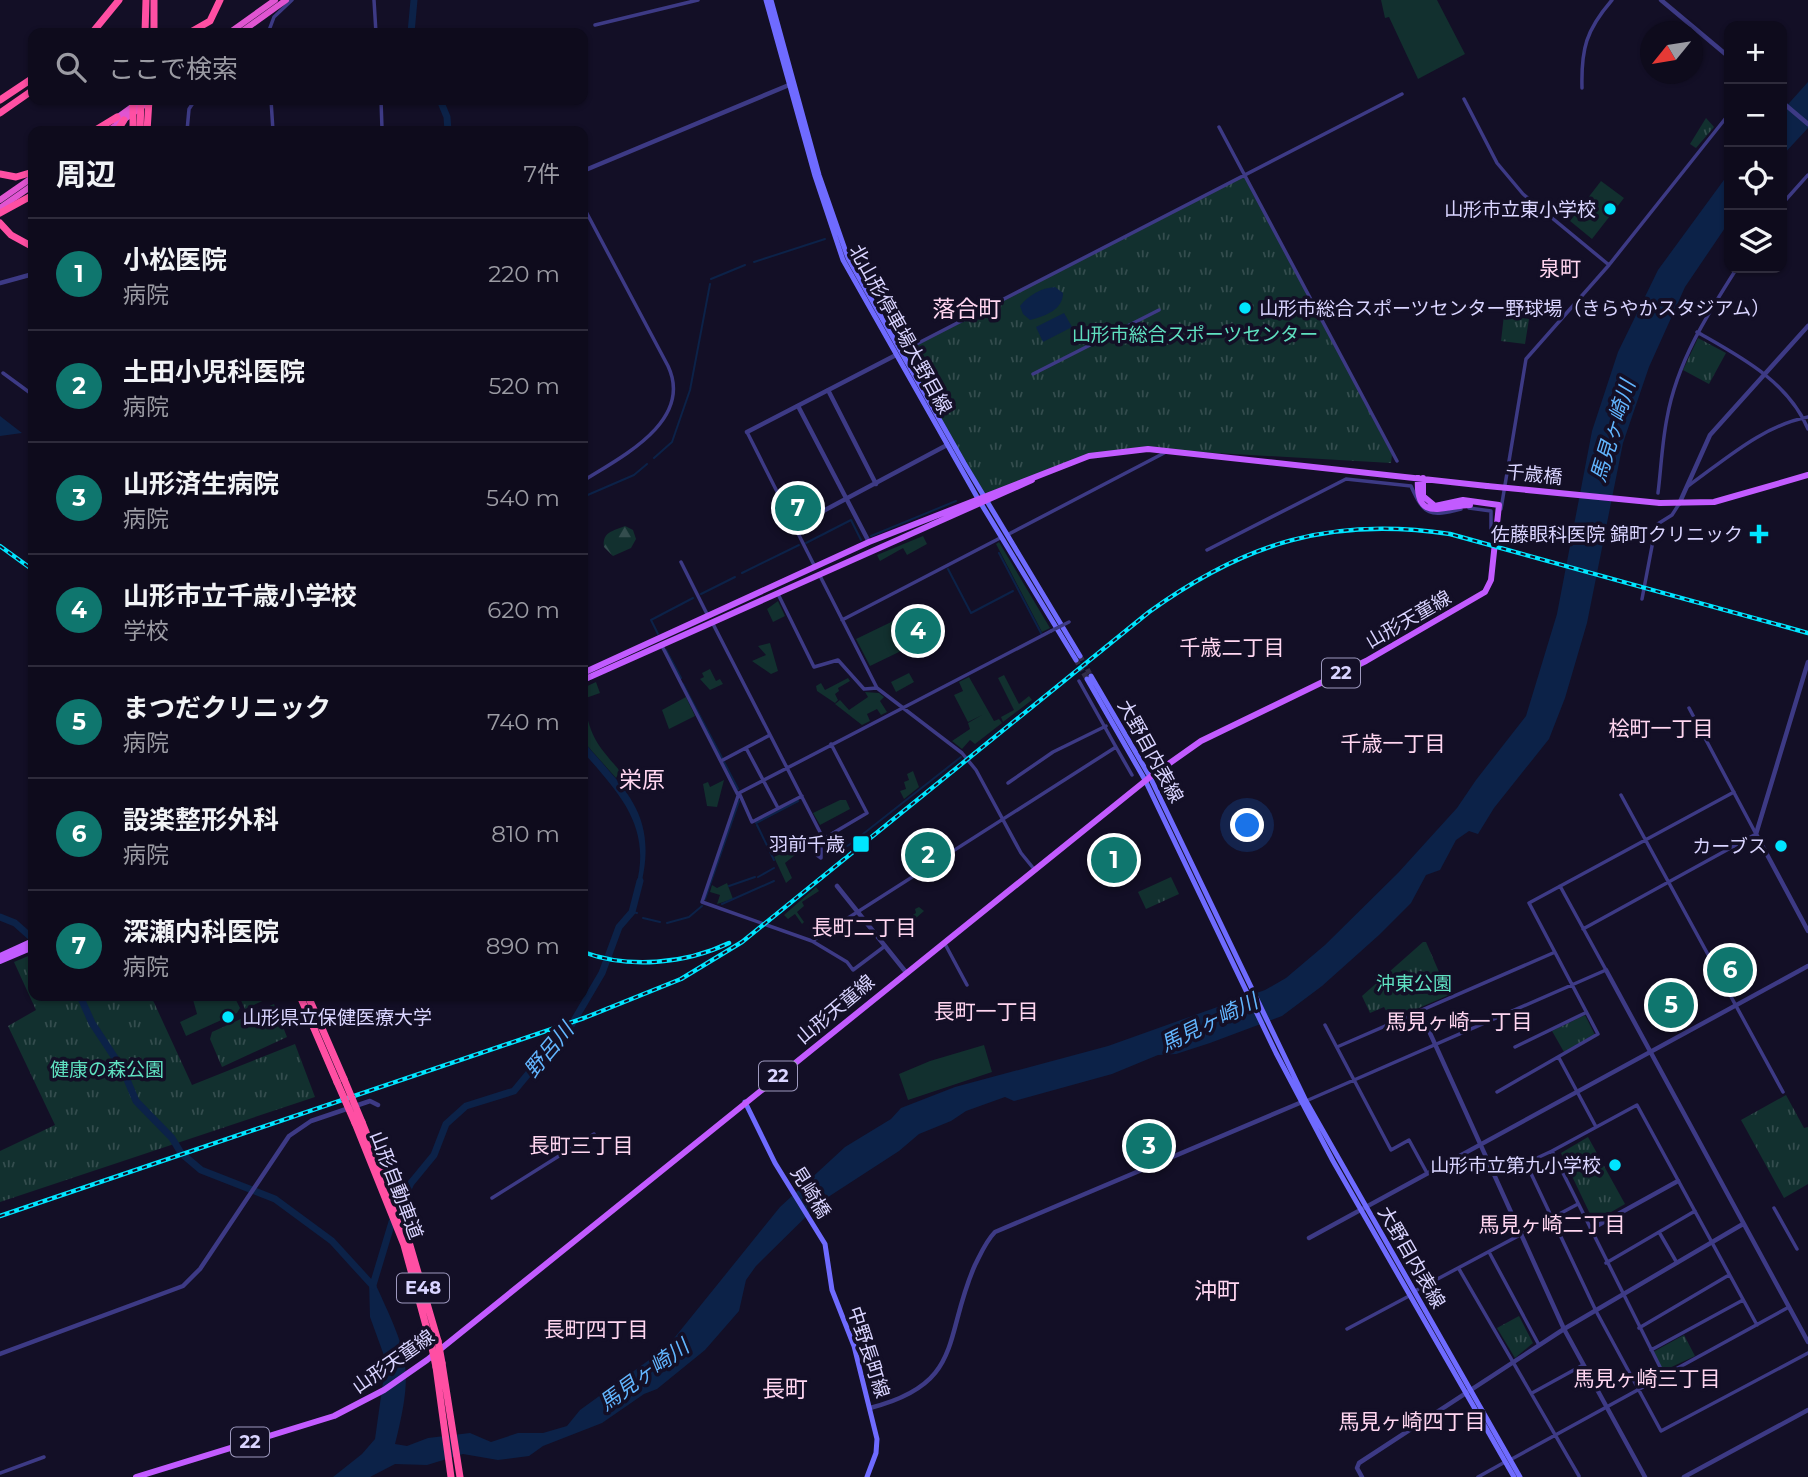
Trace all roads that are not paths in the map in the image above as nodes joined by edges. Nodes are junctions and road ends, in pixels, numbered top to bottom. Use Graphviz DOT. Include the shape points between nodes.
graph roads {
  1 [pos="118,0"];
  2 [pos="146,0"];
  3 [pos="157,0"];
  4 [pos="222,0"];
  5 [pos="275,0"];
  6 [pos="286,0"];
  7 [pos="292,0"];
  8 [pos="698,0"];
  9 [pos="768,0"];
  10 [pos="1612,0"];
  11 [pos="1661,0"];
  12 [pos="373,1"];
  13 [pos="595,25"];
  14 [pos="96,28"];
  15 [pos="145,28"];
  16 [pos="154,28"];
  17 [pos="198,28"];
  18 [pos="207,28"];
  19 [pos="236,28"];
  20 [pos="247,28"];
  21 [pos="270,28"];
  22 [pos="376,28"];
  23 [pos="1724,53"];
  24 [pos="28,81"];
  25 [pos="789,85"];
  26 [pos="1582,88"];
  27 [pos="28,93"];
  28 [pos="1402,94"];
  29 [pos="1464,99"];
  30 [pos="0,100"];
  31 [pos="133,105"];
  32 [pos="136,105"];
  33 [pos="141,105"];
  34 [pos="142,105"];
  35 [pos="150,105"];
  36 [pos="192,105"];
  37 [pos="271,105"];
  38 [pos="381,105"];
  39 [pos="1787,106"];
  40 [pos="2,111"];
  41 [pos="121,119"];
  42 [pos="1724,120"];
  43 [pos="1808,124"];
  44 [pos="106,126"];
  45 [pos="113,126"];
  46 [pos="119,126"];
  47 [pos="133,126"];
  48 [pos="140,126"];
  49 [pos="147,126"];
  50 [pos="188,126"];
  51 [pos="273,126"];
  52 [pos="382,126"];
  53 [pos="1219,127"];
  54 [pos="588,169"];
  55 [pos="0,174"];
  56 [pos="1245,175"];
  57 [pos="1808,175"];
  58 [pos="28,176"];
  59 [pos="28,179"];
  60 [pos="28,189"];
  61 [pos="28,197"];
  62 [pos="1787,199"];
  63 [pos="0,200"];
  64 [pos="0,211"];
  65 [pos="588,215"];
  66 [pos="2,228"];
  67 [pos="28,247"];
  68 [pos="1609,265"];
  69 [pos="1734,273"];
  70 [pos="28,276"];
  71 [pos="0,284"];
  72 [pos="1159,310"];
  73 [pos="1808,326"];
  74 [pos="1697,332"];
  75 [pos="899,354"];
  76 [pos="3,373"];
  77 [pos="1033,374"];
  78 [pos="1765,374"];
  79 [pos="828,390"];
  80 [pos="28,391"];
  81 [pos="798,406"];
  82 [pos="1805,417"];
  83 [pos="1808,429"];
  84 [pos="747,432"];
  85 [pos="947,445"];
  86 [pos="1168,451"];
  87 [pos="1397,461"];
  88 [pos="1808,475"];
  89 [pos="588,478"];
  90 [pos="1420,478"];
  91 [pos="876,484"];
  92 [pos="1684,489"];
  93 [pos="1658,493"];
  94 [pos="846,500"];
  95 [pos="982,500"];
  96 [pos="1679,504"];
  97 [pos="1500,514"];
  98 [pos="795,526"];
  99 [pos="1004,536"];
  100 [pos="1496,537"];
  101 [pos="869,542"];
  102 [pos="1207,550"];
  103 [pos="681,562"];
  104 [pos="817,570"];
  105 [pos="777,593"];
  106 [pos="1642,599"];
  107 [pos="710,619"];
  108 [pos="842,620"];
  109 [pos="1069,622"];
  110 [pos="661,644"];
  111 [pos="1078,658"];
  112 [pos="1808,662"];
  113 [pos="588,673"];
  114 [pos="588,673"];
  115 [pos="1089,678"];
  116 [pos="1079,681"];
  117 [pos="877,688"];
  118 [pos="902,708"];
  119 [pos="1689,708"];
  120 [pos="1105,726"];
  121 [pos="770,735"];
  122 [pos="831,744"];
  123 [pos="1116,747"];
  124 [pos="746,748"];
  125 [pos="721,761"];
  126 [pos="787,768"];
  127 [pos="1132,775"];
  128 [pos="1147,779"];
  129 [pos="763,780"];
  130 [pos="1008,783"];
  131 [pos="1734,792"];
  132 [pos="738,794"];
  133 [pos="1621,795"];
  134 [pos="802,796"];
  135 [pos="778,808"];
  136 [pos="1004,819"];
  137 [pos="1756,834"];
  138 [pos="823,839"];
  139 [pos="1645,840"];
  140 [pos="819,845"];
  141 [pos="1034,869"];
  142 [pos="1668,882"];
  143 [pos="837,886"];
  144 [pos="1560,886"];
  145 [pos="858,912"];
  146 [pos="1583,929"];
  147 [pos="1808,931"];
  148 [pos="813,941"];
  149 [pos="944,941"];
  150 [pos="28,944"];
  151 [pos="885,946"];
  152 [pos="28,948"];
  153 [pos="18,951"];
  154 [pos="1554,952"];
  155 [pos="0,956"];
  156 [pos="0,961"];
  157 [pos="1808,966"];
  158 [pos="1606,970"];
  159 [pos="905,971"];
  160 [pos="967,985"];
  161 [pos="1572,985"];
  162 [pos="302,1001"];
  163 [pos="310,1001"];
  164 [pos="1735,1005"];
  165 [pos="1420,1011"];
  166 [pos="1586,1012"];
  167 [pos="1325,1025"];
  168 [pos="1336,1046"];
  169 [pos="1436,1046"];
  170 [pos="1515,1047"];
  171 [pos="1651,1052"];
  172 [pos="1559,1058"];
  173 [pos="341,1080"];
  174 [pos="1353,1081"];
  175 [pos="1497,1092"];
  176 [pos="1577,1092"];
  177 [pos="1783,1092"];
  178 [pos="745,1101"];
  179 [pos="1304,1101"];
  180 [pos="377,1105"];
  181 [pos="359,1122"];
  182 [pos="1595,1125"];
  183 [pos="594,1134"];
  184 [pos="1481,1144"];
  185 [pos="1552,1152"];
  186 [pos="1427,1173"];
  187 [pos="1678,1181"];
  188 [pos="492,1198"];
  189 [pos="1578,1204"];
  190 [pos="1774,1208"];
  191 [pos="1362,1209"];
  192 [pos="1695,1211"];
  193 [pos="1552,1219"];
  194 [pos="1743,1224"];
  195 [pos="1591,1229"];
  196 [pos="1658,1232"];
  197 [pos="1521,1235"];
  198 [pos="821,1237"];
  199 [pos="1309,1238"];
  200 [pos="1712,1243"];
  201 [pos="1797,1249"];
  202 [pos="1489,1252"];
  203 [pos="1606,1263"];
  204 [pos="1677,1263"];
  205 [pos="1459,1269"];
  206 [pos="1729,1275"];
  207 [pos="1411,1294"];
  208 [pos="1622,1296"];
  209 [pos="1742,1300"];
  210 [pos="1789,1307"];
  211 [pos="1596,1311"];
  212 [pos="1757,1325"];
  213 [pos="1639,1328"];
  214 [pos="1347,1329"];
  215 [pos="1564,1329"];
  216 [pos="1808,1342"];
  217 [pos="435,1344"];
  218 [pos="1539,1345"];
  219 [pos="1651,1350"];
  220 [pos="1808,1353"];
  221 [pos="0,1354"];
  222 [pos="1514,1362"];
  223 [pos="1584,1364"];
  224 [pos="1664,1375"];
  225 [pos="1638,1389"];
  226 [pos="445,1393"];
  227 [pos="1468,1393"];
  228 [pos="1532,1393"];
  229 [pos="1607,1407"];
  230 [pos="870,1408"];
  231 [pos="1808,1410"];
  232 [pos="1556,1435"];
  233 [pos="44,1457"];
  234 [pos="1507,1461"];
  235 [pos="0,1472"];
  236 [pos="1579,1476"];
  237 [pos="136,1477"];
  238 [pos="452,1477"];
  239 [pos="460,1477"];
  240 [pos="867,1477"];
  241 [pos="1362,1477"];
  242 [pos="1478,1477"];
  243 [pos="1514,1477"];
  244 [pos="1520,1477"];
  245 [pos="1644,1477"];
  246 [pos="1684,1477"];
  1 -- 14 [label="highway"];
  2 -- 15 [label="highway"];
  3 -- 16 [label="highway"];
  4 -- 17 [label="highway" via="210,21"];
  4 -- 18 [label="highway" via="217,20"];
  5 -- 19 [label="highway"];
  6 -- 20 [label="highway"];
  7 -- 21 [label="street" via="274,17"];
  8 -- 13 [label="street"];
  9 -- 25 [label="main road, 北山形停車場大野目線"];
  9 -- 75 [label="main road, 北山形停車場大野目線" via="839,235"];
  10 -- 26 [label="street" via="1581,51"];
  11 -- 23 [label="street"];
  12 -- 22 [label="street"];
  24 -- 30 [label="highway"];
  25 -- 54 [label="street"];
  25 -- 75 [label="main road, 北山形停車場大野目線" via="834,237 859,291"];
  27 -- 40 [label="highway"];
  28 -- 56 [label="street"];
  29 -- 68 [label="street" via="1497,163 1523,194"];
  31 -- 47 [label="highway, bridge"];
  32 -- 41 [label="highway"];
  33 -- 48 [label="highway, bridge"];
  34 -- 41 [label="highway"];
  35 -- 49 [label="highway, bridge"];
  36 -- 50 [label="street"];
  37 -- 51 [label="street"];
  38 -- 52 [label="street"];
  39 -- 43 [label="street"];
  41 -- 44 [label="highway"];
  41 -- 45 [label="highway"];
  41 -- 46 [label="highway"];
  42 -- 68 [label="street"];
  53 -- 56 [label="street"];
  55 -- 58 [label="highway"];
  56 -- 75 [label="street"];
  56 -- 87 [label="street"];
  57 -- 62 [label="street"];
  59 -- 63 [label="highway"];
  60 -- 64 [label="highway"];
  61 -- 64 [label="highway"];
  65 -- 89 [label="street" via="668,366 674,387 669,411 659,426"];
  66 -- 67 [label="highway" via="15,243"];
  68 -- 97 [label="street" via="1527,359"];
  69 -- 74 [label="street"];
  70 -- 71 [label="street"];
  72 -- 77 [label="street"];
  73 -- 78 [label="street"];
  74 -- 78 [label="street"];
  74 -- 93 [label="street" via="1667,418"];
  75 -- 79 [label="street"];
  75 -- 85 [label="main road, 北山形停車場大野目線"];
  75 -- 95 [label="main road, 北山形停車場大野目線"];
  76 -- 80 [label="street"];
  78 -- 82 [label="street"];
  78 -- 92 [label="street" via="1710,435"];
  79 -- 81 [label="street"];
  79 -- 91 [label="street"];
  81 -- 84 [label="street"];
  81 -- 94 [label="street"];
  82 -- 83 [label="street"];
  82 -- 92 [label="street" via="1762,434"];
  84 -- 98 [label="street"];
  85 -- 91 [label="street"];
  85 -- 95 [label="main road, 北山形停車場大野目線"];
  86 -- 90 [label="main road"];
  86 -- 95 [label="main road" via="1089,456"];
  86 -- 99 [label="street"];
  88 -- 96 [label="main road" via="1714,502"];
  90 -- 96 [label="main road, 千歳橋, bridge"];
  90 -- 97 [label="main road" via="1423,496 1431,505 1463,500 1497,503"];
  91 -- 94 [label="street"];
  92 -- 96 [label="street"];
  94 -- 98 [label="street"];
  94 -- 101 [label="street"];
  95 -- 99 [label="main road"];
  95 -- 101 [label="main road"];
  95 -- 104 [label="main road"];
  96 -- 106 [label="street" via="1656,525"];
  97 -- 100 [label="main road, 山形天童線 / 22"];
  98 -- 104 [label="street"];
  99 -- 108 [label="street"];
  99 -- 111 [label="main road"];
  100 -- 102 [label="street" via="1489,510 1429,512 1415,499 1411,486 1350,478"];
  100 -- 128 [label="main road, 山形天童線 / 22" via="1491,580 1485,592 1366,661 1201,741"];
  101 -- 104 [label="main road"];
  103 -- 107 [label="street"];
  104 -- 105 [label="main road"];
  104 -- 107 [label="main road" via="753,595"];
  104 -- 108 [label="street"];
  105 -- 107 [label="main road"];
  105 -- 117 [label="street" via="814,667 838,660 864,690"];
  107 -- 110 [label="main road"];
  107 -- 113 [label="main road"];
  107 -- 121 [label="street"];
  108 -- 117 [label="street"];
  109 -- 118 [label="street, bridge"];
  110 -- 114 [label="main road"];
  110 -- 125 [label="street"];
  112 -- 137 [label="street"];
  115 -- 128 [label="main road, 大野目内表線"];
  116 -- 120 [label="street"];
  117 -- 118 [label="street"];
  118 -- 122 [label="street"];
  118 -- 136 [label="street" via="962,752"];
  119 -- 131 [label="street"];
  120 -- 123 [label="street"];
  120 -- 130 [label="street" via="1053,751"];
  121 -- 124 [label="street"];
  121 -- 126 [label="street"];
  122 -- 126 [label="street"];
  122 -- 138 [label="street" via="867,813"];
  123 -- 127 [label="street"];
  123 -- 136 [label="street"];
  124 -- 125 [label="street"];
  124 -- 129 [label="street"];
  125 -- 132 [label="street"];
  126 -- 129 [label="street"];
  126 -- 134 [label="street"];
  128 -- 141 [label="main road, 山形天童線 / 22"];
  128 -- 179 [label="main road, 大野目内表線"];
  129 -- 132 [label="street"];
  129 -- 135 [label="street"];
  131 -- 137 [label="street"];
  131 -- 139 [label="street"];
  132 -- 135 [label="street" via="752,822"];
  132 -- 148 [label="street" via="702,902"];
  133 -- 139 [label="street"];
  134 -- 135 [label="street"];
  134 -- 138 [label="street"];
  136 -- 141 [label="street"];
  136 -- 145 [label="street"];
  137 -- 142 [label="street"];
  137 -- 147 [label="street"];
  138 -- 140 [label="street"];
  139 -- 142 [label="street"];
  139 -- 144 [label="street"];
  141 -- 149 [label="main road, 山形天童線 / 22"];
  142 -- 146 [label="street"];
  142 -- 164 [label="street"];
  143 -- 145 [label="street"];
  144 -- 146 [label="street"];
  144 -- 154 [label="street" via="1528,905"];
  145 -- 148 [label="street"];
  145 -- 151 [label="street"];
  146 -- 158 [label="street"];
  148 -- 151 [label="street" via="853,970"];
  149 -- 159 [label="main road, 山形天童線 / 22"];
  149 -- 160 [label="street"];
  150 -- 153 [label="main road"];
  151 -- 159 [label="street"];
  152 -- 153 [label="main road"];
  153 -- 155 [label="main road"];
  153 -- 156 [label="main road"];
  154 -- 161 [label="street"];
  154 -- 165 [label="street"];
  157 -- 164 [label="street"];
  158 -- 161 [label="street"];
  158 -- 171 [label="street"];
  159 -- 178 [label="main road, 山形天童線 / 22"];
  161 -- 166 [label="street"];
  161 -- 169 [label="street"];
  162 -- 173 [label="highway, 山形自動車道 / E48"];
  163 -- 173 [label="highway, 山形自動車道 / E48"];
  164 -- 171 [label="street"];
  164 -- 177 [label="street"];
  165 -- 168 [label="street"];
  165 -- 169 [label="street"];
  166 -- 170 [label="street"];
  166 -- 172 [label="street" via="1597,1037"];
  167 -- 168 [label="street"];
  168 -- 174 [label="street"];
  169 -- 174 [label="street"];
  169 -- 184 [label="street"];
  171 -- 176 [label="street"];
  171 -- 194 [label="street"];
  172 -- 175 [label="street"];
  172 -- 176 [label="street"];
  173 -- 181 [label="highway, 山形自動車道 / E48, bridge"];
  174 -- 179 [label="street"];
  174 -- 186 [label="street" via="1391,1150 1409,1140"];
  176 -- 182 [label="street"];
  176 -- 184 [label="street"];
  178 -- 198 [label="main road, 見崎橋" via="775,1163"];
  178 -- 237 [label="main road, 山形天童線 / 22" via="411,1372 362,1403 295,1429"];
  179 -- 191 [label="main road, 大野目内表線"];
  179 -- 230 [label="street" via="995,1232 972,1272 943,1365 912,1392"];
  180 -- 221 [label="street" via="370,1101 299,1127 289,1136 200,1269 176,1291"];
  181 -- 217 [label="highway, 山形自動車道 / E48"];
  181 -- 217 [label="highway, 山形自動車道 / E48" via="407,1235"];
  182 -- 185 [label="street"];
  182 -- 187 [label="street" via="1637,1105"];
  183 -- 188 [label="street"];
  184 -- 186 [label="street"];
  184 -- 197 [label="street"];
  185 -- 189 [label="street"];
  185 -- 193 [label="street" via="1526,1163"];
  186 -- 191 [label="street"];
  187 -- 192 [label="street"];
  187 -- 195 [label="street"];
  189 -- 193 [label="street"];
  189 -- 195 [label="street"];
  190 -- 201 [label="street"];
  191 -- 199 [label="street"];
  191 -- 207 [label="main road, 大野目内表線"];
  192 -- 196 [label="street"];
  192 -- 200 [label="street"];
  193 -- 197 [label="street"];
  193 -- 211 [label="street"];
  194 -- 200 [label="street"];
  194 -- 210 [label="street"];
  195 -- 203 [label="street"];
  196 -- 203 [label="street"];
  196 -- 204 [label="street"];
  197 -- 202 [label="street"];
  197 -- 215 [label="street"];
  198 -- 230 [label="main road, 中野長町線" via="832,1290 854,1346"];
  200 -- 204 [label="street"];
  200 -- 206 [label="street"];
  202 -- 205 [label="street"];
  202 -- 218 [label="street"];
  203 -- 208 [label="street"];
  204 -- 208 [label="street"];
  205 -- 207 [label="street"];
  205 -- 222 [label="street"];
  206 -- 209 [label="street"];
  206 -- 213 [label="street"];
  207 -- 214 [label="street"];
  207 -- 227 [label="main road, 大野目内表線"];
  208 -- 211 [label="street"];
  208 -- 213 [label="street"];
  209 -- 212 [label="street"];
  209 -- 219 [label="street"];
  210 -- 212 [label="street"];
  210 -- 216 [label="street"];
  211 -- 215 [label="street"];
  211 -- 225 [label="street"];
  212 -- 224 [label="street"];
  213 -- 219 [label="street"];
  215 -- 218 [label="street"];
  215 -- 223 [label="street"];
  217 -- 226 [label="highway, 山形自動車道 / E48, bridge"];
  218 -- 222 [label="street"];
  219 -- 224 [label="street"];
  220 -- 225 [label="street" via="1661,1431"];
  222 -- 227 [label="street"];
  222 -- 228 [label="street"];
  223 -- 228 [label="street"];
  223 -- 229 [label="street"];
  224 -- 225 [label="street"];
  225 -- 229 [label="street"];
  226 -- 238 [label="highway, 山形自動車道 / E48"];
  226 -- 239 [label="highway, 山形自動車道 / E48"];
  227 -- 234 [label="main road, 大野目内表線"];
  227 -- 241 [label="street" via="1359,1463"];
  228 -- 232 [label="street"];
  229 -- 232 [label="street"];
  229 -- 245 [label="street"];
  230 -- 240 [label="main road, 中野長町線" via="877,1446"];
  231 -- 246 [label="street"];
  232 -- 234 [label="street"];
  232 -- 236 [label="street"];
  233 -- 235 [label="street"];
  234 -- 242 [label="street"];
  234 -- 243 [label="main road, 大野目内表線"];
  234 -- 244 [label="main road, 大野目内表線"];
}
